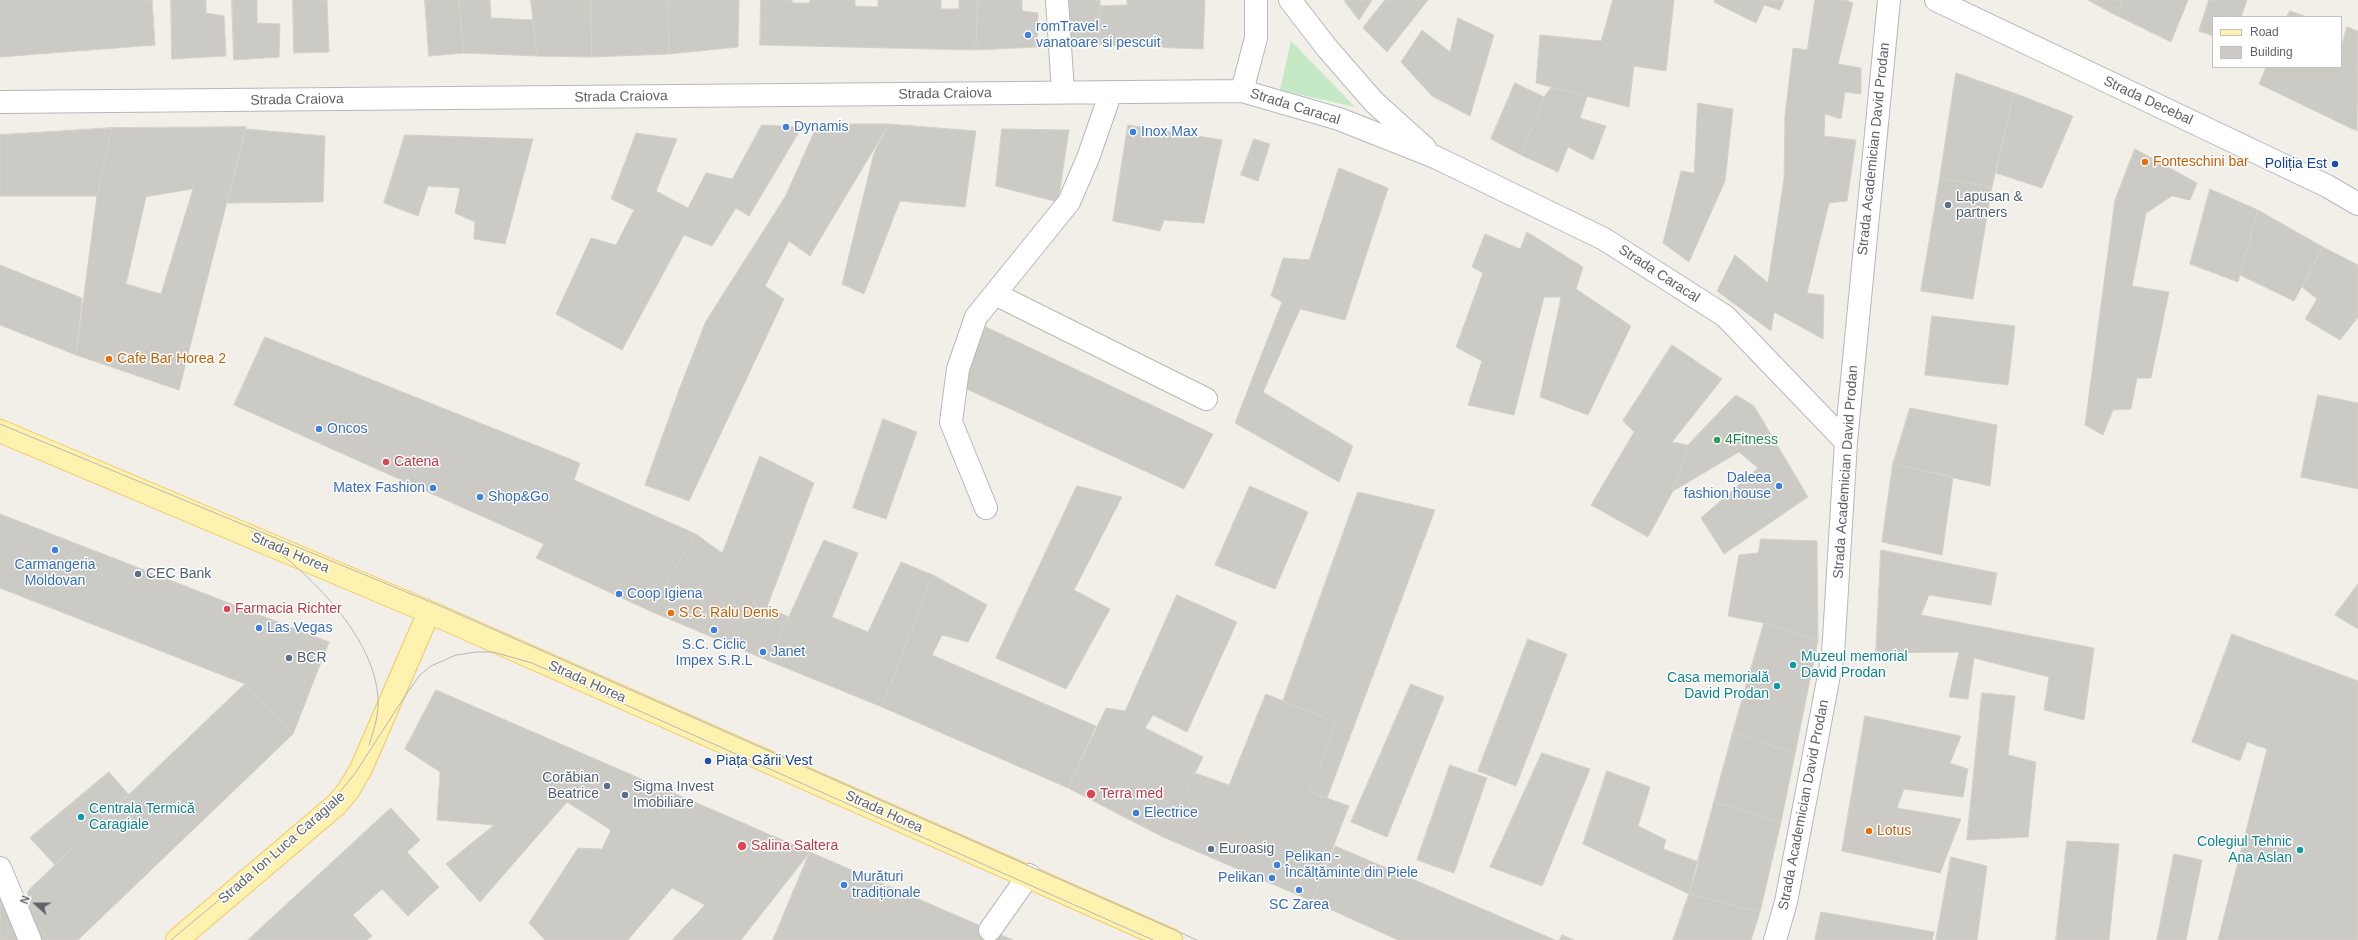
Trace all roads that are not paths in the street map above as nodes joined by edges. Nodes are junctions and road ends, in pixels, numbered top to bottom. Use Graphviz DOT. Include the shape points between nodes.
graph roads {
  1 [pos="1057,0"];
  2 [pos="1256,0"];
  3 [pos="1290,0"];
  4 [pos="1889,0"];
  5 [pos="1936,0"];
  6 [pos="1242,91"];
  7 [pos="1063,92"];
  8 [pos="1111,92"];
  9 [pos="0,102"];
  10 [pos="1435,157"];
  11 [pos="2358,204"];
  12 [pos="995,294"];
  13 [pos="1206,399"];
  14 [pos="0,431"];
  15 [pos="1846,442"];
  16 [pos="986,508"];
  17 [pos="429,612"];
  18 [pos="0,868"];
  19 [pos="1029,875"];
  20 [pos="990,930"];
  21 [pos="30,940"];
  22 [pos="177,940"];
  23 [pos="1172,940"];
  24 [pos="1775,940"];
  1 -- 7 [label="street"];
  2 -- 6 [label="street, Strada Caracal" via="1256,38"];
  3 -- 10 [label="street, Strada Caracal" via="1374,102"];
  4 -- 15 [label="street, Strada Academician David Prodan"];
  5 -- 11 [label="street, Strada Decebal" via="2327,186"];
  6 -- 8 [label="street, Strada Craiova"];
  6 -- 10 [label="street, Strada Caracal" via="1339,119"];
  7 -- 8 [label="street, Strada Craiova"];
  7 -- 9 [label="street, Strada Craiova"];
  8 -- 12 [label="street" via="1088,158 1069,202"];
  10 -- 15 [label="street, Strada Caracal" via="1604,239 1726,316"];
  12 -- 13 [label="street"];
  12 -- 16 [label="street" via="976,317 958,369 951,422"];
  14 -- 17 [label="main road, Strada Horea"];
  15 -- 24 [label="street, Strada Academician David Prodan" via="1833,654 1786,902"];
  17 -- 19 [label="main road, Strada Horea"];
  17 -- 22 [label="main road, Strada Ion Luca Caragiale" via="361,769 348,791 336,805"];
  18 -- 21 [label="street"];
  19 -- 20 [label="street"];
  19 -- 23 [label="main road, Strada Horea"];
}
